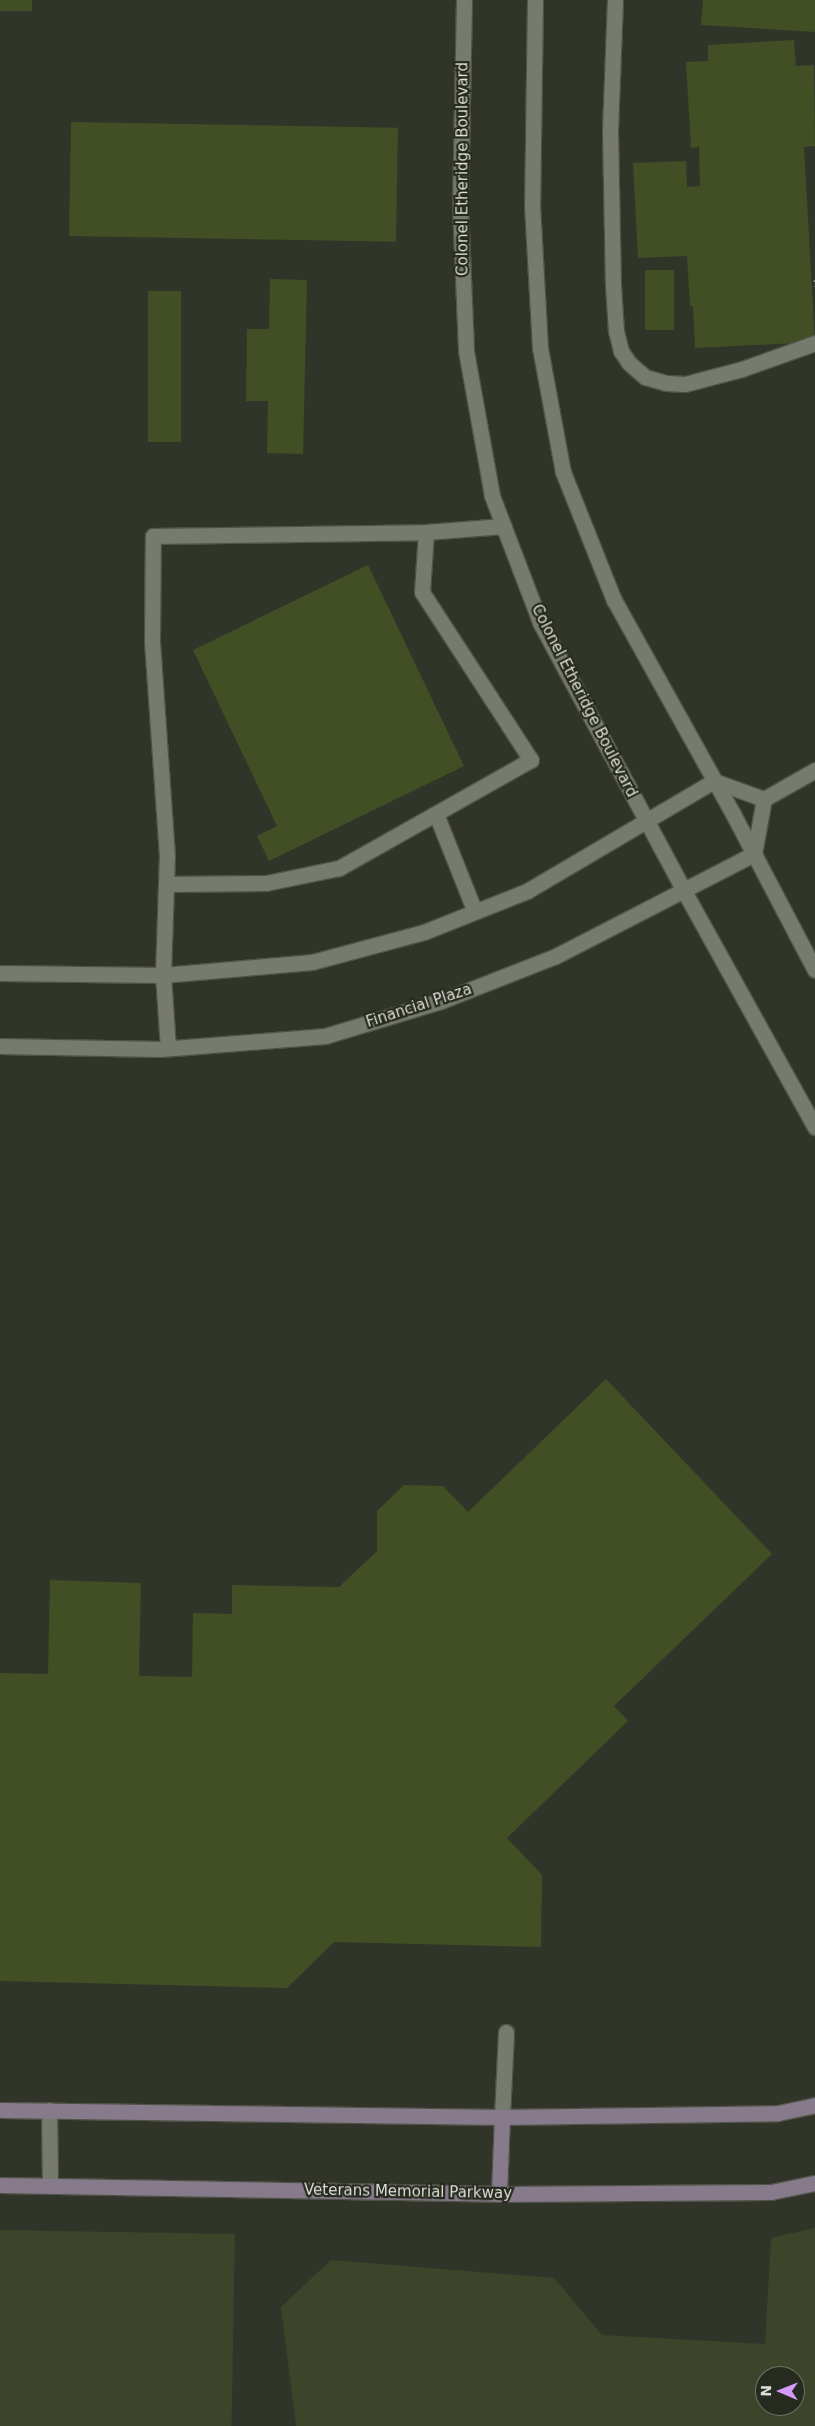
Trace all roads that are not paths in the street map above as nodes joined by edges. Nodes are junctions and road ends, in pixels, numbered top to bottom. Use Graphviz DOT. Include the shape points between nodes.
graph roads {
  1 [pos="464,0"];
  2 [pos="535,0"];
  3 [pos="615,0"];
  4 [pos="815,343"];
  5 [pos="504,526"];
  6 [pos="426,532"];
  7 [pos="815,770"];
  8 [pos="714,781"];
  9 [pos="764,799"];
  10 [pos="436,814"];
  11 [pos="647,822"];
  12 [pos="754,854"];
  13 [pos="166,884"];
  14 [pos="684,891"];
  15 [pos="475,912"];
  16 [pos="815,970"];
  17 [pos="0,973"];
  18 [pos="163,975"];
  19 [pos="0,1046"];
  20 [pos="168,1048"];
  21 [pos="815,1127"];
  22 [pos="506,2032"];
  23 [pos="815,2105"];
  24 [pos="0,2110"];
  25 [pos="49,2110"];
  26 [pos="502,2117"];
  27 [pos="815,2183"];
  28 [pos="0,2185"];
  29 [pos="50,2186"];
  30 [pos="499,2194"];
  1 -- 5 [label="street, Colonel Etheridge Boulevard" via="460,206 466,351 492,496"];
  2 -- 8 [label="street" via="532,205 540,348 563,472 614,600"];
  3 -- 4 [label="street" via="610,131 613,285 616,331 621,350 629,363 645,377 685,384"];
  5 -- 6 [label="street"];
  5 -- 11 [label="street, Colonel Etheridge Boulevard" via="541,624"];
  6 -- 10 [label="street" via="422,592 531,760"];
  6 -- 13 [label="street" via="153,536 152,640 167,856"];
  7 -- 9 [label="street"];
  8 -- 9 [label="street"];
  8 -- 11 [label="street"];
  8 -- 12 [label="street"];
  9 -- 12 [label="street"];
  10 -- 13 [label="street" via="339,868 266,883"];
  10 -- 15 [label="street"];
  11 -- 14 [label="street, Colonel Etheridge Boulevard"];
  11 -- 15 [label="street" via="527,891"];
  12 -- 14 [label="street, Financial Plaza"];
  12 -- 16 [label="street"];
  13 -- 18 [label="street"];
  14 -- 20 [label="street, Financial Plaza" via="556,956 441,1001 325,1036"];
  14 -- 21 [label="street, Colonel Etheridge Boulevard"];
  15 -- 18 [label="street" via="424,932 312,962"];
  17 -- 18 [label="street"];
  18 -- 20 [label="street"];
  19 -- 20 [label="street, Financial Plaza"];
  22 -- 26 [label="street"];
  23 -- 26 [label="street" via="778,2112"];
  24 -- 25 [label="street"];
  25 -- 26 [label="street"];
  25 -- 29 [label="street"];
  26 -- 30 [label="street"];
  27 -- 30 [label="street, Veterans Memorial Parkway" via="771,2192"];
  28 -- 29 [label="street, Veterans Memorial Parkway"];
  29 -- 30 [label="street, Veterans Memorial Parkway"];
}
